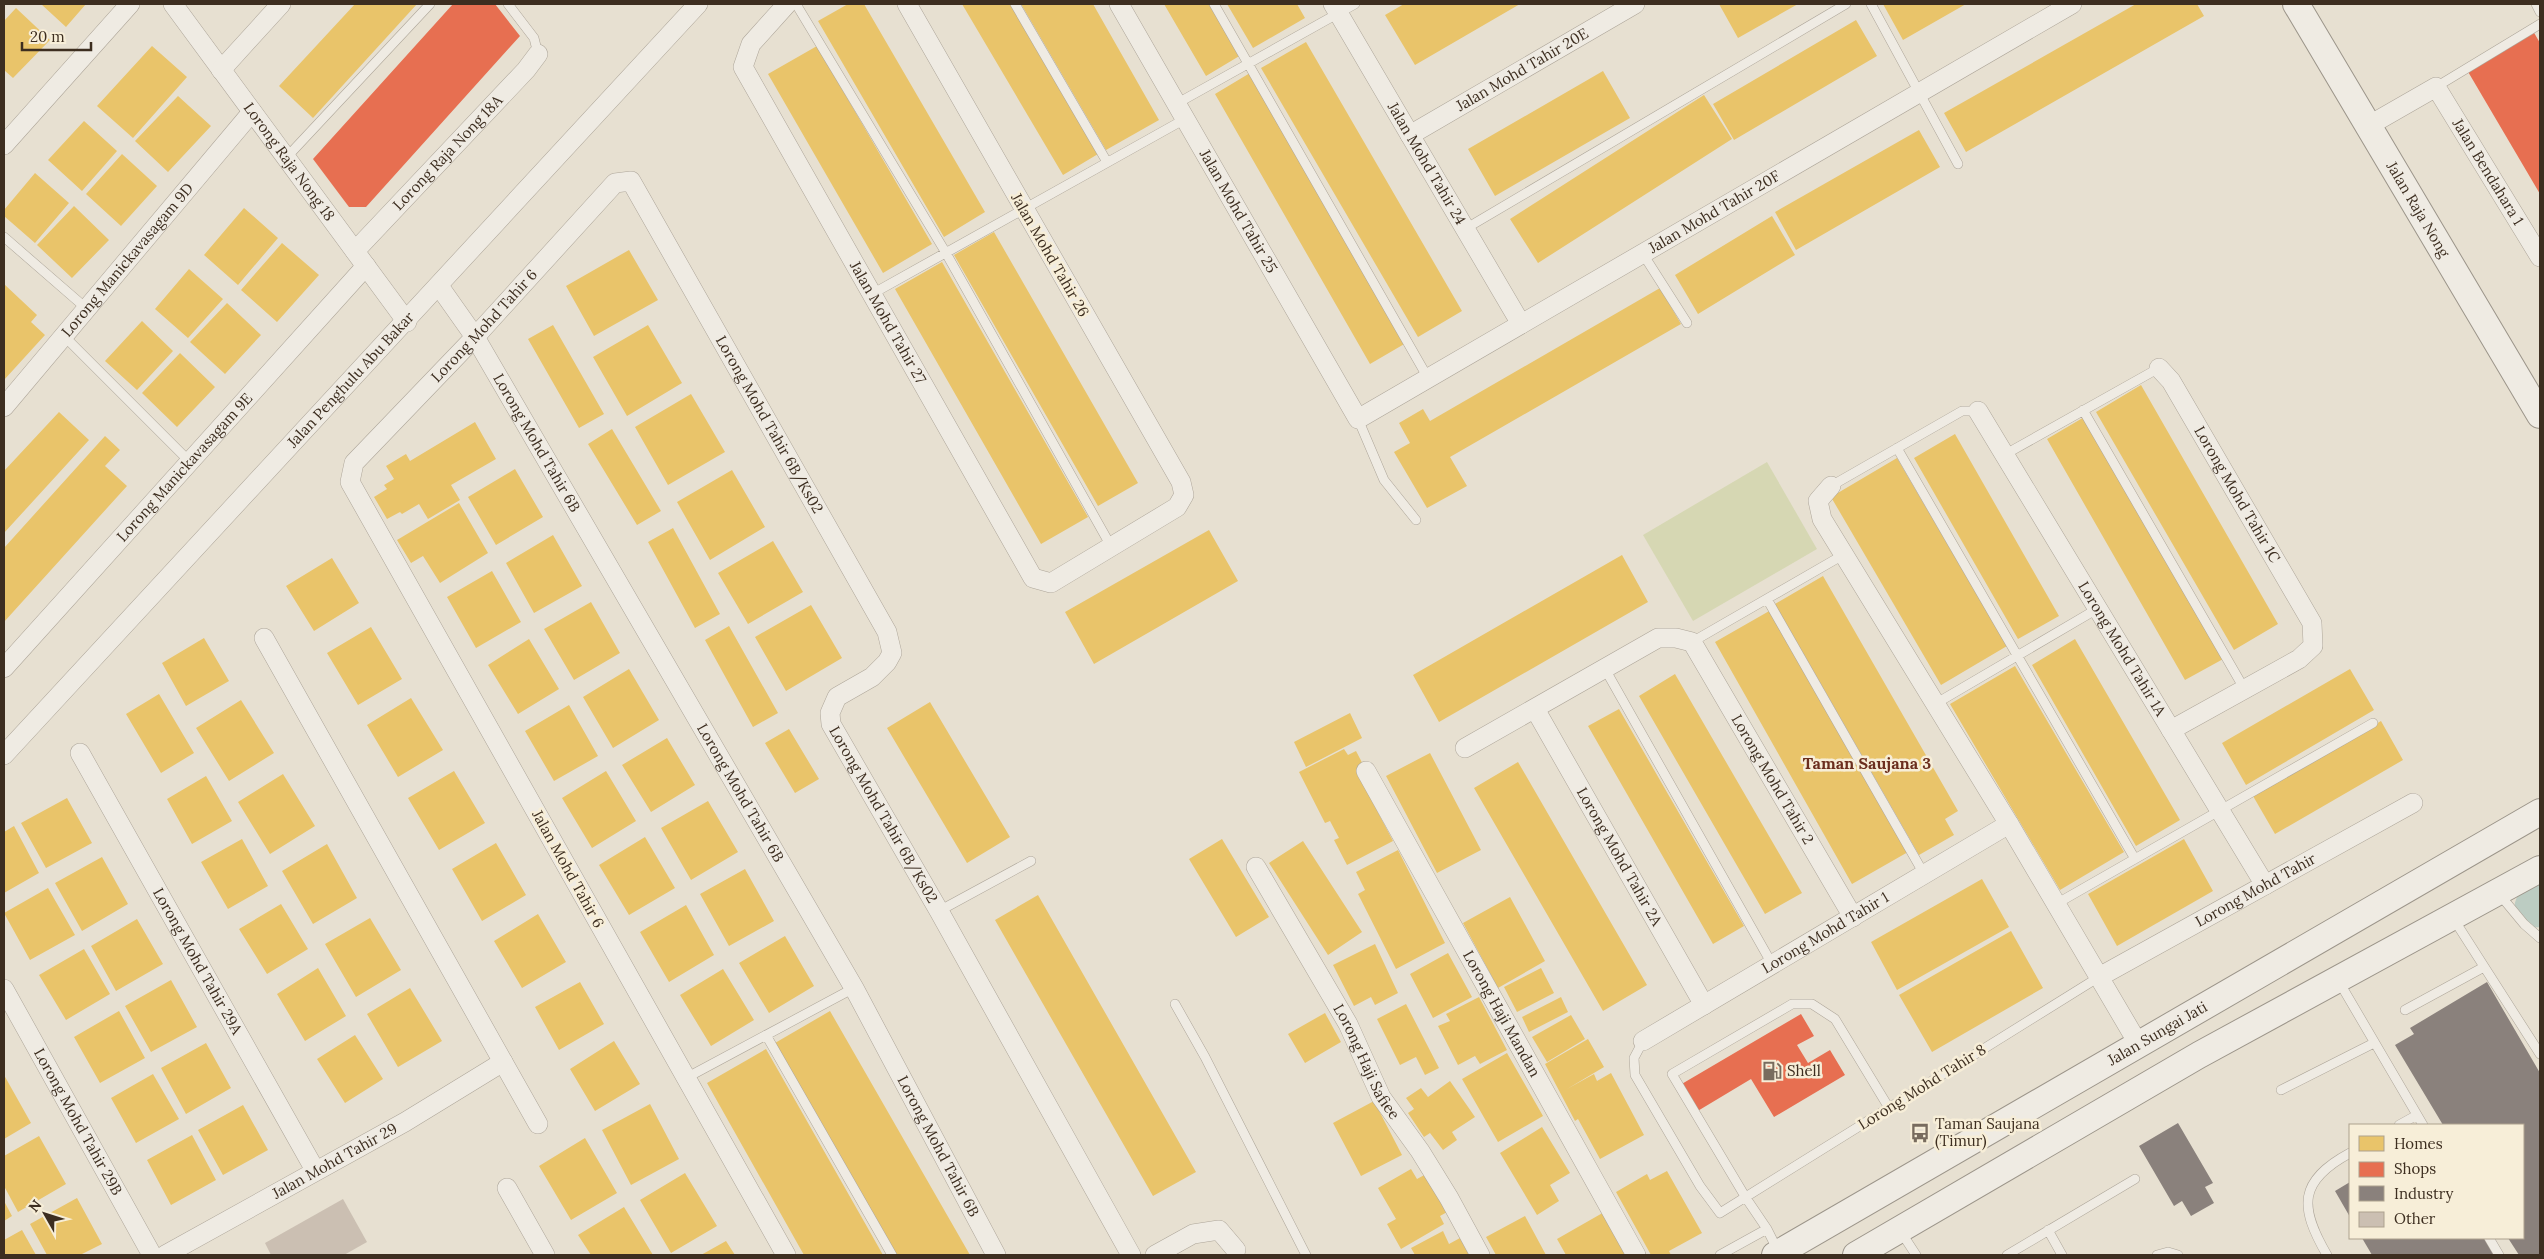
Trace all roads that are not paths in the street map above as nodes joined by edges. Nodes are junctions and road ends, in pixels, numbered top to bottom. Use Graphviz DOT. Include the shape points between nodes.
graph roads {
  1 [pos="130,4"];
  2 [pos="172,4"];
  3 [pos="282,4"];
  4 [pos="430,4"];
  5 [pos="508,4"];
  6 [pos="698,4"];
  7 [pos="787,4"];
  8 [pos="796,4"];
  9 [pos="908,4"];
  10 [pos="1015,4"];
  11 [pos="1119,4"];
  12 [pos="1214,4"];
  13 [pos="1355,4"];
  14 [pos="1635,4"];
  15 [pos="1846,4"];
  16 [pos="1871,4"];
  17 [pos="2072,4"];
  18 [pos="2296,4"];
  19 [pos="2536,4"];
  20 [pos="1336,8"];
  21 [pos="2540,12"];
  22 [pos="2540,24"];
  23 [pos="538,54"];
  24 [pos="1248,63"];
  25 [pos="221,70"];
  26 [pos="2436,87"];
  27 [pos="1920,90"];
  28 [pos="1181,111"];
  29 [pos="252,112"];
  30 [pos="2368,126"];
  31 [pos="1410,134"];
  32 [pos="4,145"];
  33 [pos="286,158"];
  34 [pos="1107,162"];
  35 [pos="1958,164"];
  36 [pos="631,181"];
  37 [pos="1023,209"];
  38 [pos="1465,229"];
  39 [pos="4,237"];
  40 [pos="355,251"];
  41 [pos="946,253"];
  42 [pos="1643,254"];
  43 [pos="2540,257"];
  44 [pos="366,266"];
  45 [pos="439,286"];
  46 [pos="872,294"];
  47 [pos="86,310"];
  48 [pos="407,322"];
  49 [pos="1521,324"];
  50 [pos="1688,324"];
  51 [pos="64,336"];
  52 [pos="475,337"];
  53 [pos="2159,368"];
  54 [pos="1428,378"];
  55 [pos="4,407"];
  56 [pos="2083,410"];
  57 [pos="1978,411"];
  58 [pos="2540,415"];
  59 [pos="1358,419"];
  60 [pos="1897,448"];
  61 [pos="2004,455"];
  62 [pos="190,462"];
  63 [pos="350,482"];
  64 [pos="1831,486"];
  65 [pos="1416,520"];
  66 [pos="1112,548"];
  67 [pos="1843,555"];
  68 [pos="1767,599"];
  69 [pos="2097,608"];
  70 [pos="264,638"];
  71 [pos="1692,642"];
  72 [pos="2017,655"];
  73 [pos="4,668"];
  74 [pos="1604,669"];
  75 [pos="2244,690"];
  76 [pos="1935,704"];
  77 [pos="1535,709"];
  78 [pos="2373,723"];
  79 [pos="2171,730"];
  80 [pos="7,745"];
  81 [pos="1464,748"];
  82 [pos="80,753"];
  83 [pos="1366,771"];
  84 [pos="2413,803"];
  85 [pos="2220,810"];
  86 [pos="2540,812"];
  87 [pos="2009,824"];
  88 [pos="2135,859"];
  89 [pos="1031,861"];
  90 [pos="1256,867"];
  91 [pos="2540,869"];
  92 [pos="1924,874"];
  93 [pos="2265,885"];
  94 [pos="2498,893"];
  95 [pos="2056,904"];
  96 [pos="940,911"];
  97 [pos="1853,917"];
  98 [pos="2453,918"];
  99 [pos="2540,938"];
  100 [pos="1772,964"];
  101 [pos="2484,967"];
  102 [pos="2098,977"];
  103 [pos="2338,980"];
  104 [pos="4,988"];
  105 [pos="854,988"];
  106 [pos="1175,1004"];
  107 [pos="1704,1005"];
  108 [pos="2405,1010"];
  109 [pos="766,1035"];
  110 [pos="1643,1040"];
  111 [pos="2374,1043"];
  112 [pos="2139,1045"];
  113 [pos="2540,1054"];
  114 [pos="503,1062"];
  115 [pos="686,1078"];
  116 [pos="2281,1090"];
  117 [pos="1889,1108"];
  118 [pos="2417,1115"];
  119 [pos="538,1124"];
  120 [pos="2401,1124"];
  121 [pos="2422,1124"];
  122 [pos="2349,1153"];
  123 [pos="315,1170"];
  124 [pos="2135,1179"];
  125 [pos="507,1188"];
  126 [pos="1746,1198"];
  127 [pos="1767,1229"];
  128 [pos="1899,1230"];
  129 [pos="2048,1230"];
  130 [pos="2490,1239"];
  131 [pos="1238,1253"];
  132 [pos="1777,1254"];
  133 [pos="152,1255"];
  134 [pos="165,1255"];
  135 [pos="544,1255"];
  136 [pos="786,1255"];
  137 [pos="892,1255"];
  138 [pos="996,1255"];
  139 [pos="1131,1255"];
  140 [pos="1154,1255"];
  141 [pos="1306,1255"];
  142 [pos="1480,1255"];
  143 [pos="1636,1255"];
  144 [pos="1720,1255"];
  145 [pos="1856,1255"];
  146 [pos="1916,1255"];
  147 [pos="2007,1255"];
  148 [pos="2062,1255"];
  149 [pos="2157,1255"];
  150 [pos="2178,1255"];
  151 [pos="2327,1255"];
  152 [pos="2499,1255"];
  1 -- 32 [label="street"];
  2 -- 25 [label="street, Lorong Raja Nong 18"];
  3 -- 25 [label="street"];
  4 -- 33 [label="lane"];
  5 -- 23 [label="lane" via="534,38"];
  6 -- 45 [label="street, Jalan Penghulu Abu Bakar"];
  7 -- 46 [label="street, Jalan Mohd Tahir 27" via="751,44 743,67"];
  8 -- 41 [label="lane"];
  9 -- 37 [label="street, Jalan Mohd Tahir 26"];
  10 -- 34 [label="lane"];
  11 -- 28 [label="street, Jalan Mohd Tahir 25"];
  12 -- 24 [label="lane"];
  13 -- 20 [label="lane"];
  14 -- 31 [label="street, Jalan Mohd Tahir 20E"];
  15 -- 38 [label="lane"];
  16 -- 27 [label="lane"];
  17 -- 27 [label="street, Jalan Mohd Tahir 20F"];
  18 -- 30 [label="main road, Jalan Raja Nong"];
  19 -- 21 [label="lane"];
  20 -- 24 [label="lane"];
  20 -- 31 [label="street, Jalan Mohd Tahir 24"];
  22 -- 26 [label="lane"];
  23 -- 40 [label="street, Lorong Raja Nong 18A"];
  24 -- 28 [label="lane"];
  24 -- 54 [label="lane"];
  25 -- 29 [label="street, Lorong Raja Nong 18"];
  26 -- 30 [label="street"];
  26 -- 43 [label="street, Jalan Bendahara 1"];
  27 -- 35 [label="lane"];
  27 -- 42 [label="street, Jalan Mohd Tahir 20F"];
  28 -- 34 [label="lane"];
  28 -- 59 [label="street, Jalan Mohd Tahir 25"];
  29 -- 33 [label="street, Lorong Raja Nong 18"];
  29 -- 47 [label="street, Lorong Manickavasagam 9D"];
  30 -- 58 [label="main road, Jalan Raja Nong"];
  31 -- 38 [label="street, Jalan Mohd Tahir 24"];
  33 -- 40 [label="street, Lorong Raja Nong 18"];
  34 -- 37 [label="lane"];
  36 -- 52 [label="street, Lorong Mohd Tahir 6" via="616,183"];
  36 -- 96 [label="street, Lorong Mohd Tahir 6B/Ks02" via="887,632 892,653 887,662 872,677 837,697 830,713 831,724"];
  37 -- 41 [label="lane"];
  37 -- 66 [label="street, Jalan Mohd Tahir 26" via="1181,482 1184,495 1177,508"];
  38 -- 49 [label="street, Jalan Mohd Tahir 24"];
  39 -- 47 [label="lane"];
  40 -- 44 [label="street, Lorong Raja Nong 18"];
  41 -- 46 [label="lane"];
  41 -- 66 [label="lane"];
  42 -- 49 [label="street, Jalan Mohd Tahir 20F"];
  42 -- 50 [label="lane"];
  44 -- 48 [label="street, Lorong Raja Nong 18"];
  44 -- 62 [label="street, Lorong Manickavasagam 9E"];
  45 -- 48 [label="street, Jalan Penghulu Abu Bakar"];
  45 -- 52 [label="street, Lorong Mohd Tahir 6B"];
  46 -- 66 [label="street, Jalan Mohd Tahir 27" via="1033,578 1051,583"];
  47 -- 51 [label="street, Lorong Manickavasagam 9D"];
  48 -- 80 [label="street, Jalan Penghulu Abu Bakar"];
  49 -- 54 [label="street, Jalan Mohd Tahir 20F"];
  51 -- 55 [label="street, Lorong Manickavasagam 9D"];
  51 -- 62 [label="lane"];
  52 -- 63 [label="street, Lorong Mohd Tahir 6" via="354,463"];
  52 -- 105 [label="street, Lorong Mohd Tahir 6B"];
  53 -- 56 [label="lane"];
  53 -- 75 [label="street, Lorong Mohd Tahir 1C" via="2171,381 2312,623 2313,646 2299,659"];
  54 -- 59 [label="street, Jalan Mohd Tahir 20F"];
  56 -- 61 [label="lane"];
  56 -- 75 [label="lane"];
  57 -- 60 [label="lane" via="1962,411"];
  57 -- 61 [label="street, Lorong Mohd Tahir 1A"];
  59 -- 65 [label="lane" via="1384,480"];
  60 -- 64 [label="lane"];
  60 -- 72 [label="lane"];
  61 -- 69 [label="street, Lorong Mohd Tahir 1A"];
  62 -- 73 [label="street, Lorong Manickavasagam 9E"];
  63 -- 115 [label="street, Jalan Mohd Tahir 6"];
  64 -- 67 [label="street" via="1818,501 1822,519"];
  67 -- 68 [label="lane"];
  67 -- 76 [label="street"];
  68 -- 71 [label="lane"];
  68 -- 92 [label="lane"];
  69 -- 72 [label="lane"];
  69 -- 79 [label="street, Lorong Mohd Tahir 1A"];
  70 -- 114 [label="street"];
  71 -- 74 [label="street" via="1658,638"];
  71 -- 97 [label="street, Lorong Mohd Tahir 2"];
  72 -- 76 [label="lane"];
  72 -- 88 [label="lane"];
  74 -- 77 [label="street"];
  74 -- 100 [label="lane"];
  75 -- 79 [label="street"];
  76 -- 87 [label="street"];
  77 -- 81 [label="street"];
  77 -- 107 [label="street, Lorong Mohd Tahir 2A"];
  78 -- 85 [label="lane"];
  79 -- 85 [label="street, Lorong Mohd Tahir 1A"];
  82 -- 123 [label="street, Lorong Mohd Tahir 29A"];
  83 -- 143 [label="street, Lorong Haji Mandan"];
  84 -- 93 [label="street, Lorong Mohd Tahir"];
  85 -- 88 [label="lane"];
  85 -- 93 [label="street, Lorong Mohd Tahir 1A"];
  86 -- 112 [label="main road, Jalan Sungai Jati"];
  87 -- 92 [label="street, Lorong Mohd Tahir 1"];
  87 -- 95 [label="street"];
  88 -- 95 [label="lane"];
  89 -- 96 [label="lane"];
  90 -- 142 [label="street, Lorong Haji Safiee" via="1348,1024 1381,1097 1425,1159"];
  91 -- 94 [label="main road"];
  92 -- 97 [label="street, Lorong Mohd Tahir 1"];
  93 -- 102 [label="street, Lorong Mohd Tahir"];
  94 -- 98 [label="main road"];
  94 -- 99 [label="lane"];
  95 -- 102 [label="street"];
  96 -- 139 [label="street, Lorong Mohd Tahir 6B/Ks02"];
  97 -- 100 [label="street, Lorong Mohd Tahir 1"];
  98 -- 101 [label="lane"];
  98 -- 103 [label="main road"];
  100 -- 107 [label="street, Lorong Mohd Tahir 1"];
  101 -- 108 [label="lane"];
  101 -- 113 [label="lane"];
  102 -- 112 [label="street"];
  102 -- 117 [label="lane, Lorong Mohd Tahir 8"];
  103 -- 111 [label="lane"];
  103 -- 128 [label="main road" via="2199,1056"];
  104 -- 133 [label="street, Lorong Mohd Tahir 29B"];
  105 -- 109 [label="lane"];
  105 -- 138 [label="street, Lorong Mohd Tahir 6B"];
  106 -- 141 [label="lane"];
  107 -- 110 [label="street, Lorong Mohd Tahir 1"];
  109 -- 115 [label="lane"];
  109 -- 137 [label="lane"];
  110 -- 126 [label="lane, Lorong Mohd Tahir 8" via="1634,1058 1635,1075 1700,1186 1720,1213"];
  111 -- 116 [label="lane"];
  111 -- 118 [label="lane"];
  112 -- 132 [label="main road, Jalan Sungai Jati"];
  114 -- 119 [label="street"];
  114 -- 123 [label="street, Jalan Mohd Tahir 29" via="405,1122"];
  115 -- 136 [label="street, Jalan Mohd Tahir 6"];
  117 -- 126 [label="lane, Lorong Mohd Tahir 8"];
  117 -- 126 [label="lane" via="1835,1019 1812,1004 1792,1004 1672,1074"];
  118 -- 120 [label="lane"];
  118 -- 121 [label="lane"];
  122 -- 151 [label="lane" via="2315,1179 2309,1192 2310,1217"];
  123 -- 134 [label="street, Jalan Mohd Tahir 29"];
  124 -- 129 [label="lane"];
  125 -- 135 [label="street"];
  126 -- 127 [label="lane"];
  127 -- 132 [label="lane"];
  127 -- 144 [label="lane"];
  128 -- 145 [label="main road"];
  128 -- 146 [label="lane"];
  129 -- 147 [label="lane"];
  129 -- 148 [label="lane"];
  130 -- 152 [label="lane"];
  131 -- 140 [label="street" via="1218,1230 1193,1234"];
  149 -- 150 [label="lane" via="2168,1252"];
}
